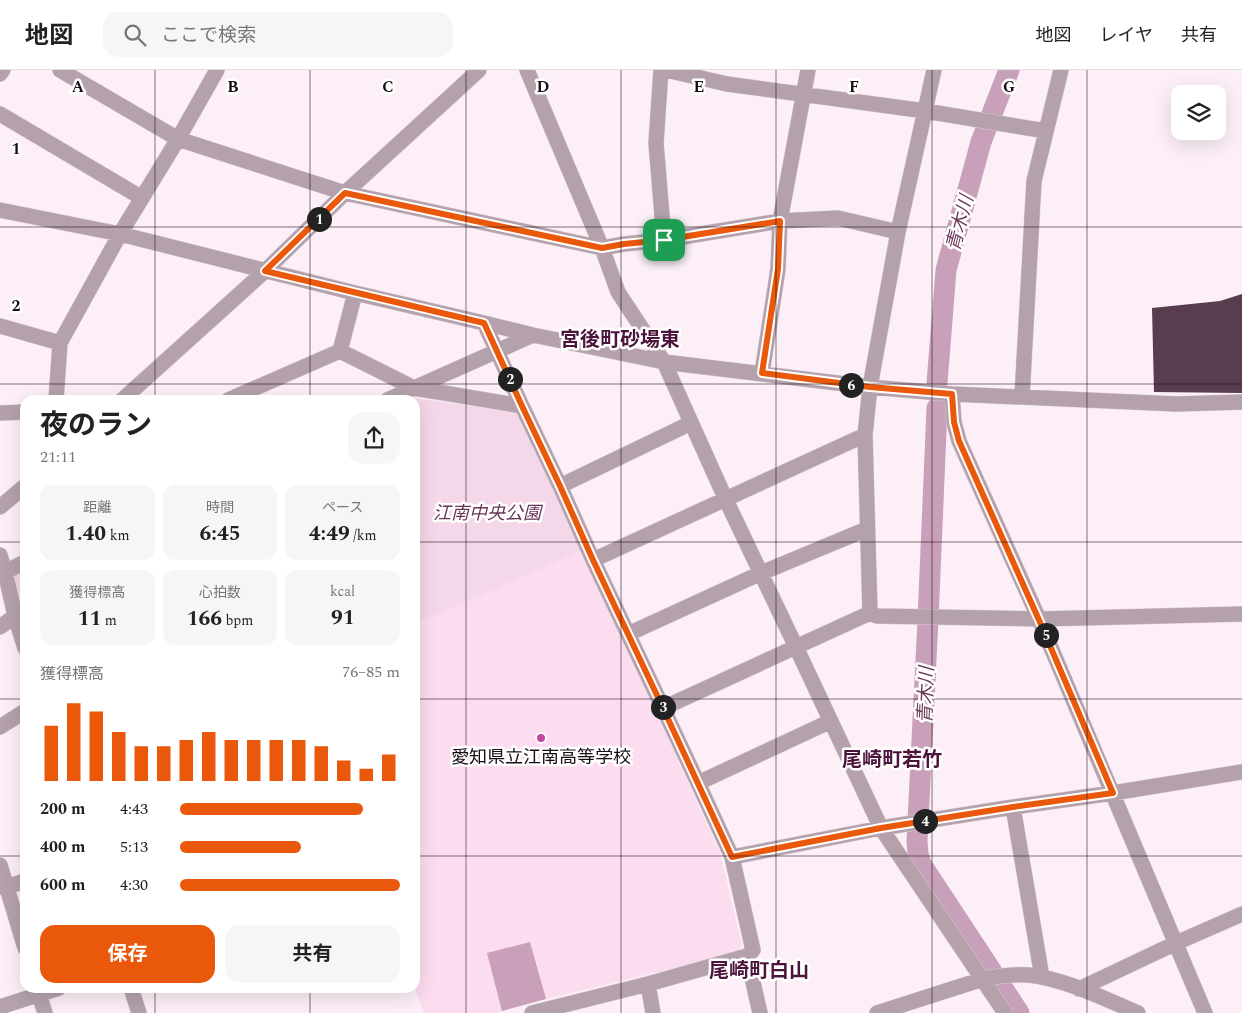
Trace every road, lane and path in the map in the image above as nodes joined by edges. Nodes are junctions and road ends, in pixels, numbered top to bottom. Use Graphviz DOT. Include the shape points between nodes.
graph roads {
  1 [pos="2,70"];
  2 [pos="60,70"];
  3 [pos="217,70"];
  4 [pos="479,70"];
  5 [pos="527,70"];
  6 [pos="661,70"];
  7 [pos="666,70"];
  8 [pos="808,70"];
  9 [pos="934,70"];
  10 [pos="1061,70"];
  11 [pos="0,74"];
  12 [pos="802,95"];
  13 [pos="925,111"];
  14 [pos="0,114"];
  15 [pos="1046,131"];
  16 [pos="178,139"];
  17 [pos="345,193"];
  18 [pos="142,198"];
  19 [pos="2,216"];
  20 [pos="780,221"];
  21 [pos="898,232"];
  22 [pos="120,234"];
  23 [pos="664,240"];
  24 [pos="602,248"];
  25 [pos="265,271"];
  26 [pos="355,293"];
  27 [pos="484,323"];
  28 [pos="0,326"];
  29 [pos="533,335"];
  30 [pos="60,343"];
  31 [pos="340,351"];
  32 [pos="497,351"];
  33 [pos="664,362"];
  34 [pos="762,373"];
  35 [pos="870,387"];
  36 [pos="414,388"];
  37 [pos="952,394"];
  38 [pos="56,395"];
  39 [pos="128,395"];
  40 [pos="239,395"];
  41 [pos="398,395"];
  42 [pos="1022,397"];
  43 [pos="1242,402"];
  44 [pos="522,406"];
  45 [pos="20,412"];
  46 [pos="0,413"];
  47 [pos="691,423"];
  48 [pos="865,435"];
  49 [pos="560,486"];
  50 [pos="20,490"];
  51 [pos="726,500"];
  52 [pos="0,507"];
  53 [pos="867,529"];
  54 [pos="0,555"];
  55 [pos="593,560"];
  56 [pos="20,565"];
  57 [pos="6,572"];
  58 [pos="761,573"];
  59 [pos="870,613"];
  60 [pos="1242,614"];
  61 [pos="15,616"];
  62 [pos="1039,620"];
  63 [pos="0,628"];
  64 [pos="20,632"];
  65 [pos="628,634"];
  66 [pos="796,646"];
  67 [pos="663,708"];
  68 [pos="20,715"];
  69 [pos="831,721"];
  70 [pos="0,727"];
  71 [pos="1242,772"];
  72 [pos="698,783"];
  73 [pos="1113,793"];
  74 [pos="1013,807"];
  75 [pos="881,828"];
  76 [pos="732,857"];
  77 [pos="0,866"];
  78 [pos="20,882"];
  79 [pos="3,887"];
  80 [pos="1242,914"];
  81 [pos="20,934"];
  82 [pos="1176,943"];
  83 [pos="747,956"];
  84 [pos="1042,977"];
  85 [pos="990,978"];
  86 [pos="648,984"];
  87 [pos="1079,989"];
  88 [pos="33,993"];
  89 [pos="39,993"];
  90 [pos="133,993"];
  91 [pos="0,1007"];
  92 [pos="918,1007"];
  93 [pos="44,1013"];
  94 [pos="139,1013"];
  95 [pos="532,1013"];
  96 [pos="654,1013"];
  97 [pos="760,1013"];
  98 [pos="877,1013"];
  99 [pos="1005,1013"];
  100 [pos="1138,1013"];
  101 [pos="1205,1013"];
  1 -- 11 [label="street"];
  2 -- 16 [label="street"];
  3 -- 16 [label="street"];
  4 -- 17 [label="street"];
  5 -- 24 [label="street"];
  6 -- 23 [label="street" via="656,143"];
  7 -- 12 [label="street" via="727,84"];
  8 -- 12 [label="street"];
  9 -- 13 [label="street"];
  10 -- 15 [label="street"];
  12 -- 13 [label="street"];
  12 -- 20 [label="street"];
  13 -- 15 [label="street"];
  13 -- 21 [label="street"];
  14 -- 18 [label="street"];
  15 -- 42 [label="street" via="1034,181"];
  16 -- 17 [label="street"];
  16 -- 18 [label="street"];
  17 -- 24 [label="street"];
  17 -- 25 [label="street"];
  18 -- 22 [label="street"];
  19 -- 22 [label="street"];
  20 -- 21 [label="street" via="838,218"];
  20 -- 23 [label="street"];
  20 -- 34 [label="street" via="778,269"];
  21 -- 35 [label="street"];
  22 -- 25 [label="street"];
  22 -- 30 [label="street"];
  23 -- 24 [label="street"];
  24 -- 33 [label="street" via="618,292"];
  25 -- 26 [label="street"];
  25 -- 39 [label="street"];
  26 -- 27 [label="street"];
  26 -- 31 [label="street"];
  27 -- 29 [label="street"];
  27 -- 32 [label="street"];
  28 -- 30 [label="street"];
  29 -- 32 [label="street"];
  29 -- 33 [label="street"];
  30 -- 38 [label="street"];
  31 -- 36 [label="street"];
  31 -- 40 [label="street"];
  32 -- 36 [label="street"];
  32 -- 44 [label="street"];
  33 -- 34 [label="street"];
  33 -- 47 [label="street"];
  34 -- 35 [label="street"];
  35 -- 37 [label="street"];
  35 -- 48 [label="street"];
  36 -- 41 [label="street"];
  36 -- 44 [label="street"];
  37 -- 42 [label="street"];
  37 -- 62 [label="street" via="959,441"];
  42 -- 43 [label="street" via="1176,404"];
  44 -- 49 [label="street"];
  45 -- 46 [label="street"];
  47 -- 49 [label="street"];
  47 -- 51 [label="street"];
  48 -- 51 [label="street"];
  48 -- 53 [label="street"];
  49 -- 55 [label="street"];
  50 -- 52 [label="street"];
  51 -- 55 [label="street"];
  51 -- 58 [label="street"];
  53 -- 58 [label="street"];
  53 -- 59 [label="street"];
  54 -- 57 [label="street"];
  55 -- 65 [label="street"];
  56 -- 57 [label="street"];
  57 -- 61 [label="street"];
  58 -- 65 [label="street"];
  58 -- 66 [label="street"];
  59 -- 62 [label="street" via="877,616"];
  59 -- 66 [label="street"];
  60 -- 62 [label="street"];
  61 -- 63 [label="street"];
  61 -- 64 [label="street"];
  62 -- 73 [label="street"];
  65 -- 67 [label="street"];
  66 -- 67 [label="street"];
  66 -- 69 [label="street"];
  67 -- 72 [label="street"];
  68 -- 70 [label="street"];
  69 -- 72 [label="street"];
  69 -- 75 [label="street"];
  71 -- 73 [label="street"];
  72 -- 76 [label="street"];
  73 -- 74 [label="street"];
  73 -- 82 [label="street"];
  74 -- 75 [label="street"];
  74 -- 84 [label="street"];
  75 -- 76 [label="street"];
  75 -- 85 [label="street"];
  76 -- 83 [label="street" via="753,950"];
  77 -- 79 [label="street"];
  78 -- 79 [label="street"];
  79 -- 81 [label="street"];
  80 -- 82 [label="street"];
  82 -- 87 [label="street"];
  82 -- 101 [label="street"];
  83 -- 86 [label="street"];
  83 -- 97 [label="street"];
  84 -- 85 [label="street"];
  84 -- 87 [label="street"];
  85 -- 92 [label="street"];
  85 -- 99 [label="street"];
  86 -- 95 [label="street"];
  86 -- 96 [label="street"];
  87 -- 100 [label="street"];
  88 -- 91 [label="street"];
  89 -- 93 [label="street"];
  90 -- 94 [label="street"];
  92 -- 98 [label="street"];
}
